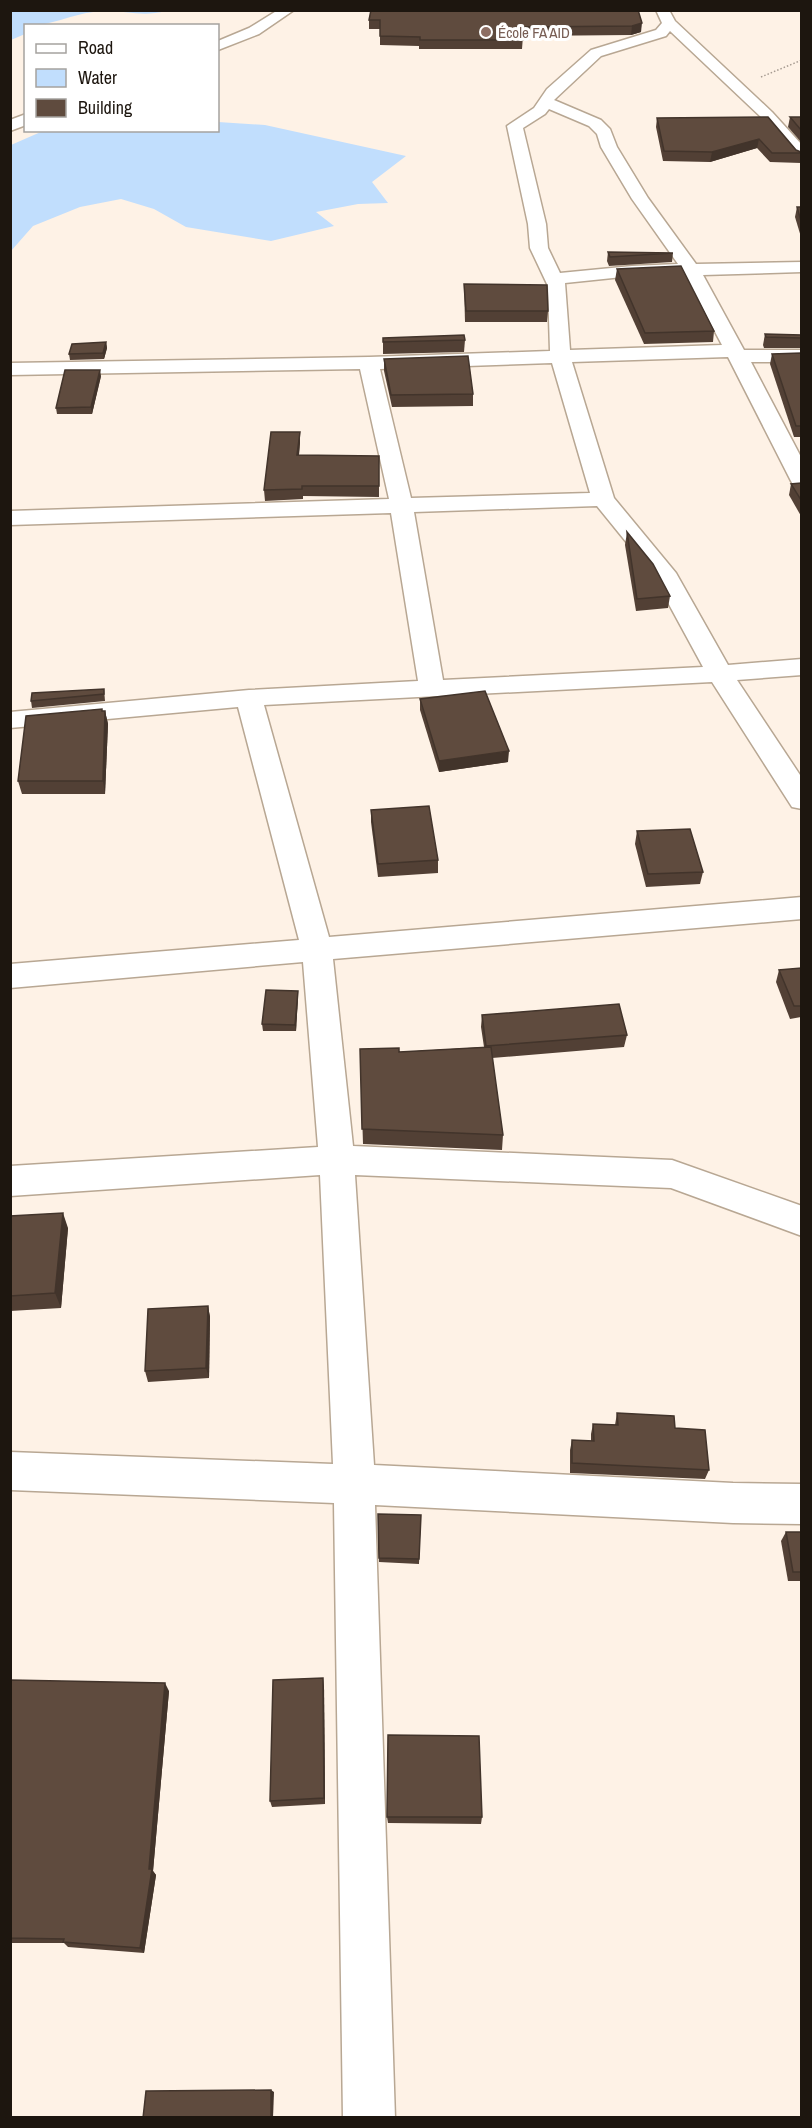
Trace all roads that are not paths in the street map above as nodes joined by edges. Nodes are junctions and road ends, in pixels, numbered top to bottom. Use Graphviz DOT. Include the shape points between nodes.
graph roads {
  1 [pos="288,10"];
  2 [pos="666,17"];
  3 [pos="219,46"];
  4 [pos="546,102"];
  5 [pos="24,120"];
  6 [pos="10,126"];
  7 [pos="801,155"];
  8 [pos="801,267"];
  9 [pos="689,268"];
  10 [pos="554,279"];
  11 [pos="736,354"];
  12 [pos="560,355"];
  13 [pos="801,356"];
  14 [pos="369,363"];
  15 [pos="10,369"];
  16 [pos="801,481"];
  17 [pos="603,499"];
  18 [pos="401,504"];
  19 [pos="10,518"];
  20 [pos="801,667"];
  21 [pos="720,674"];
  22 [pos="432,689"];
  23 [pos="249,698"];
  24 [pos="10,720"];
  25 [pos="801,800"];
  26 [pos="801,908"];
  27 [pos="317,950"];
  28 [pos="10,976"];
  29 [pos="337,1160"];
  30 [pos="10,1180"];
  31 [pos="801,1221"];
  32 [pos="10,1471"];
  33 [pos="353,1484"];
  34 [pos="801,1504"];
  35 [pos="369,2118"];
  1 -- 3 [label="street" via="254,31"];
  2 -- 4 [label="street" via="661,33 596,53"];
  2 -- 7 [label="street" via="767,115"];
  4 -- 9 [label="street" via="595,123 604,132 640,199"];
  4 -- 10 [label="street" via="540,111 515,126 539,248"];
  5 -- 6 [label="street"];
  8 -- 9 [label="street"];
  9 -- 10 [label="street"];
  9 -- 11 [label="street"];
  10 -- 12 [label="street"];
  11 -- 12 [label="street"];
  11 -- 13 [label="street"];
  11 -- 16 [label="street"];
  12 -- 14 [label="street"];
  12 -- 17 [label="street"];
  14 -- 15 [label="street"];
  14 -- 18 [label="street"];
  17 -- 18 [label="street"];
  17 -- 21 [label="street" via="664,573"];
  18 -- 19 [label="street"];
  18 -- 22 [label="street"];
  20 -- 21 [label="street"];
  21 -- 22 [label="street"];
  21 -- 25 [label="street"];
  22 -- 23 [label="street"];
  23 -- 24 [label="street"];
  23 -- 27 [label="street"];
  26 -- 27 [label="street"];
  27 -- 28 [label="street"];
  27 -- 29 [label="street"];
  29 -- 30 [label="street"];
  29 -- 31 [label="street" via="672,1174"];
  29 -- 33 [label="street"];
  32 -- 33 [label="street"];
  33 -- 34 [label="street"];
  33 -- 35 [label="street"];
}
